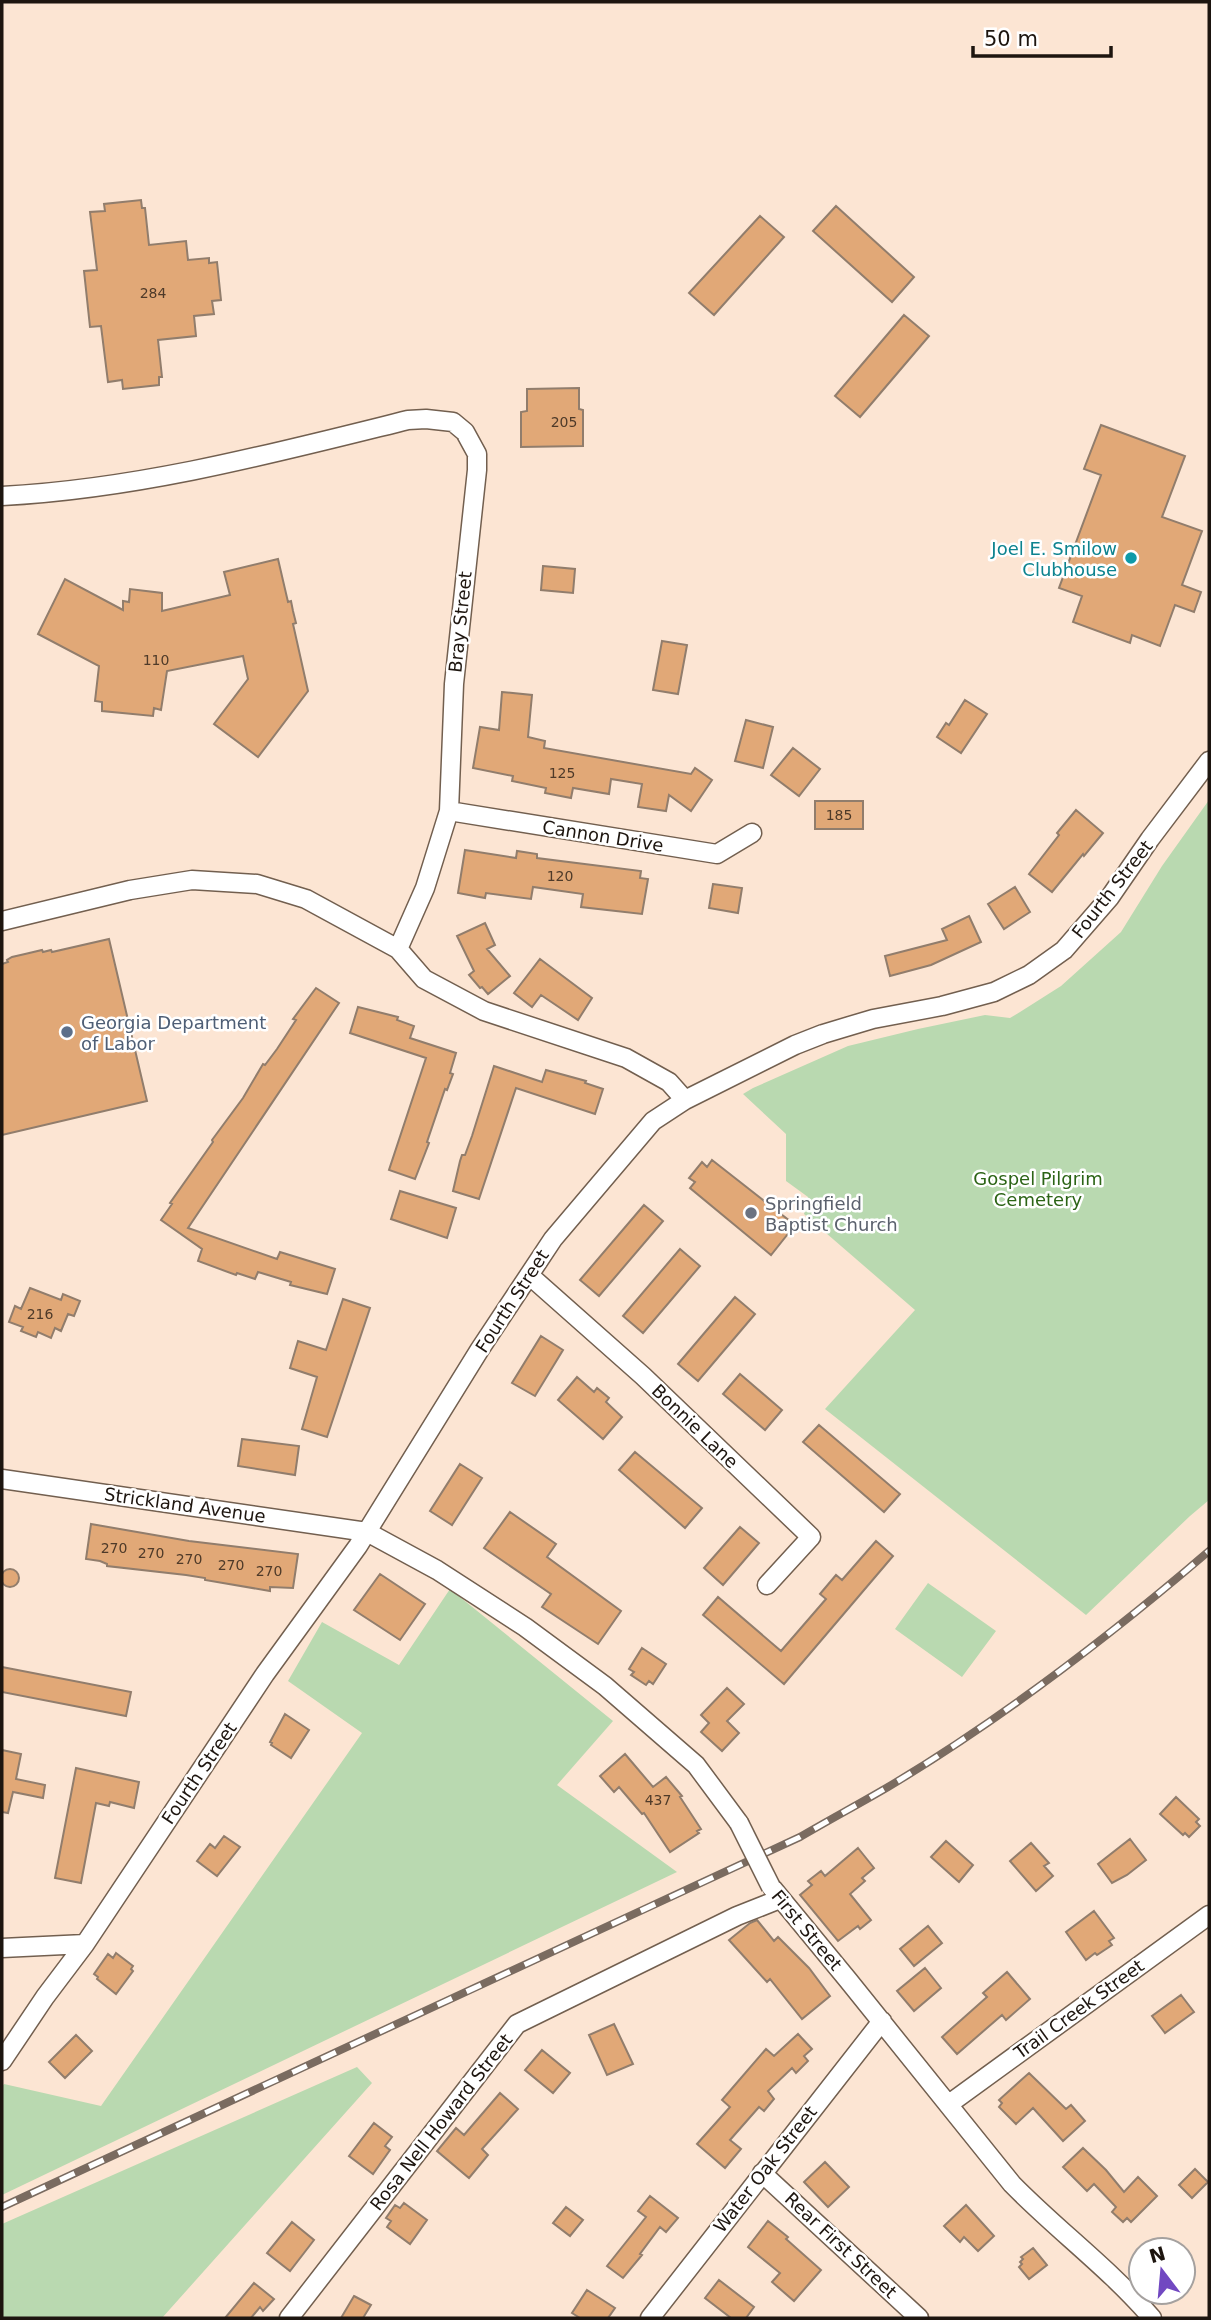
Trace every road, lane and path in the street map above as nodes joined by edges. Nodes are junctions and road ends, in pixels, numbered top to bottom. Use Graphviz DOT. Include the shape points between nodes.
graph roads {
  1 [pos="2,496"];
  2 [pos="1209,761"];
  3 [pos="449,811"];
  4 [pos="752,833"];
  5 [pos="2,921"];
  6 [pos="398,949"];
  7 [pos="685,1100"];
  8 [pos="529,1275"];
  9 [pos="2,1479"];
  10 [pos="367,1532"];
  11 [pos="767,1585"];
  12 [pos="776,1893"];
  13 [pos="1209,1915"];
  14 [pos="85,1944"];
  15 [pos="2,1948"];
  16 [pos="881,2021"];
  17 [pos="2,2061"];
  18 [pos="949,2104"];
  19 [pos="762,2172"];
  20 [pos="289,2318"];
  21 [pos="650,2318"];
  22 [pos="919,2318"];
  23 [pos="1152,2318"];
  1 -- 3 [label="street, Bray Street" via="69,492 255,457 408,420 453,422 465,432 477,454 477,470 454,684"];
  2 -- 7 [label="street, Fourth Street" via="1110,897 1064,950 1030,975 994,992 823,1034"];
  3 -- 4 [label="street, Cannon Drive" via="717,854"];
  3 -- 6 [label="street, Bray Street" via="425,888"];
  5 -- 6 [label="street" via="192,880 257,884 306,899"];
  6 -- 7 [label="street" via="424,979 484,1011 626,1058 669,1082"];
  7 -- 8 [label="street, Fourth Street" via="653,1121 628,1149 553,1238"];
  8 -- 10 [label="street, Fourth Street"];
  8 -- 11 [label="street, Bonnie Lane" via="643,1376 811,1537"];
  9 -- 10 [label="street, Strickland Avenue"];
  10 -- 12 [label="street, First Street, bridge" via="525,1626 605,1686 696,1765 739,1823"];
  10 -- 14 [label="street, Fourth Street" via="265,1674"];
  12 -- 16 [label="street, First Street"];
  12 -- 20 [label="street, Rosa Nell Howard Street" via="517,2024"];
  13 -- 18 [label="street, Trail Creek Street"];
  14 -- 15 [label="street"];
  14 -- 17 [label="street, Fourth Street"];
  16 -- 18 [label="street, First Street"];
  16 -- 19 [label="street, Water Oak Street"];
  18 -- 23 [label="street, First Street" via="1012,2184"];
  19 -- 21 [label="street, Water Oak Street"];
  19 -- 22 [label="street, Rear First Street"];
}
